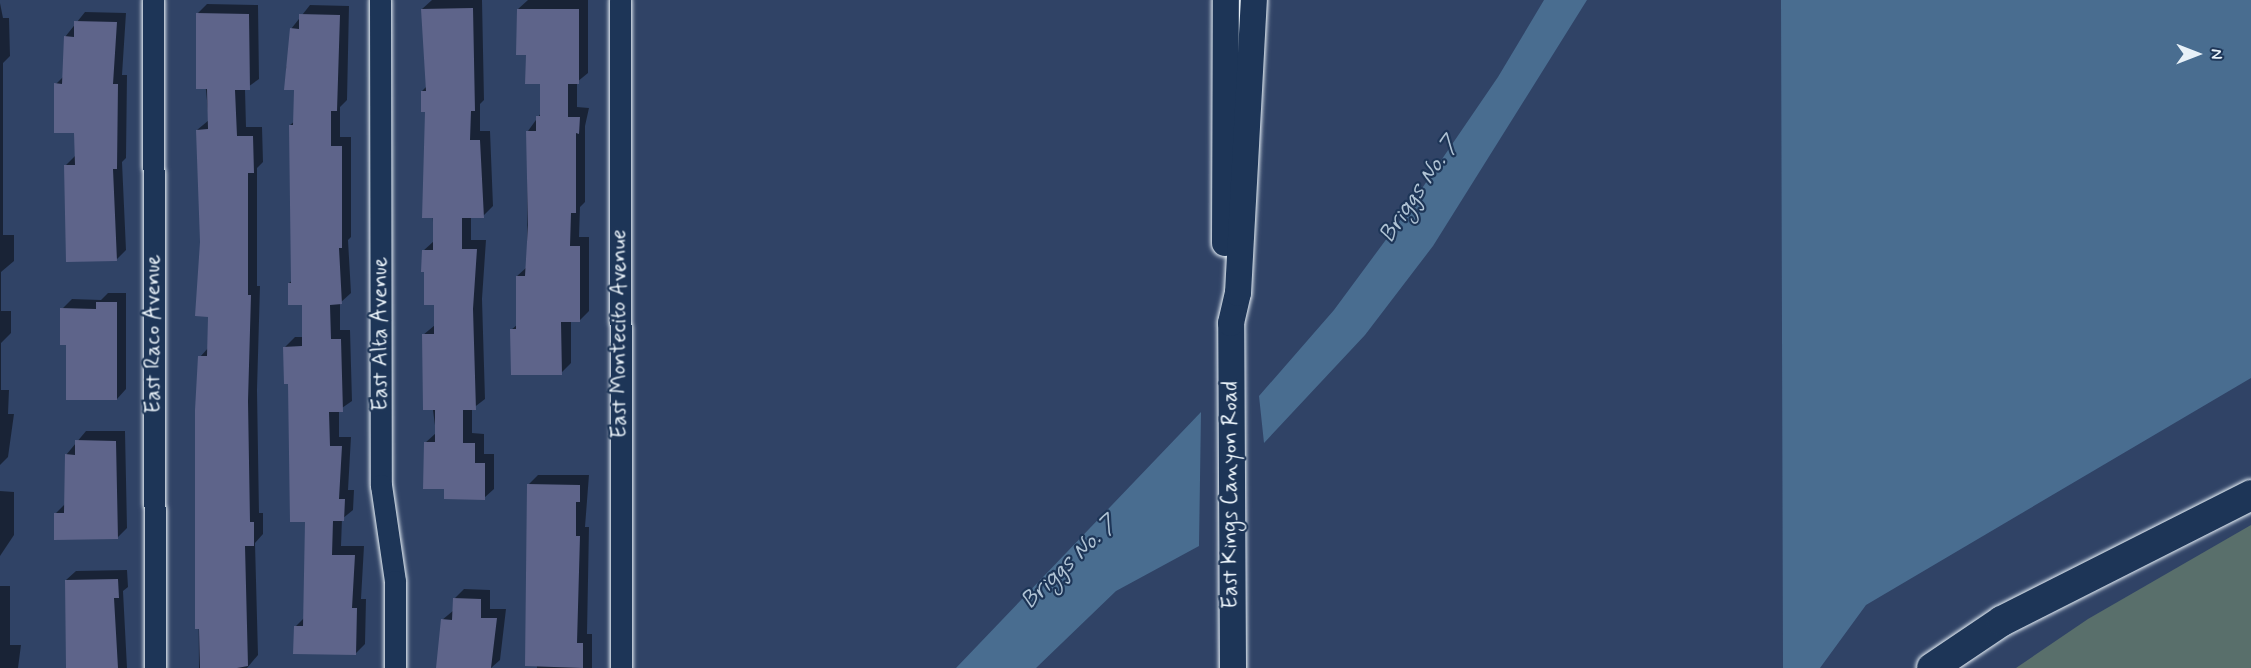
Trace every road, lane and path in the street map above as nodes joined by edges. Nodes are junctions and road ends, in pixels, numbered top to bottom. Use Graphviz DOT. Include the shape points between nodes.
graph roads {
  1 [pos="153,0"];
  2 [pos="380,0"];
  3 [pos="620,0"];
  4 [pos="1226,0"];
  5 [pos="1253,3"];
  6 [pos="1231,322"];
  7 [pos="2251,495"];
  8 [pos="155,668"];
  9 [pos="395,668"];
  10 [pos="621,668"];
  11 [pos="1233,668"];
  12 [pos="1932,668"];
  1 -- 8 [label="street, East Raco Avenue"];
  2 -- 9 [label="street, East Alta Avenue" via="381,485 395,581"];
  3 -- 10 [label="street, East Montecito Avenue"];
  4 -- 6 [label="main road, East Kings Canyon Road" via="1225,293"];
  5 -- 6 [label="main road, East Kings Canyon Road" via="1238,293"];
  6 -- 11 [label="main road, East Kings Canyon Road"];
  7 -- 12 [label="highway" via="2002,621"];
}
